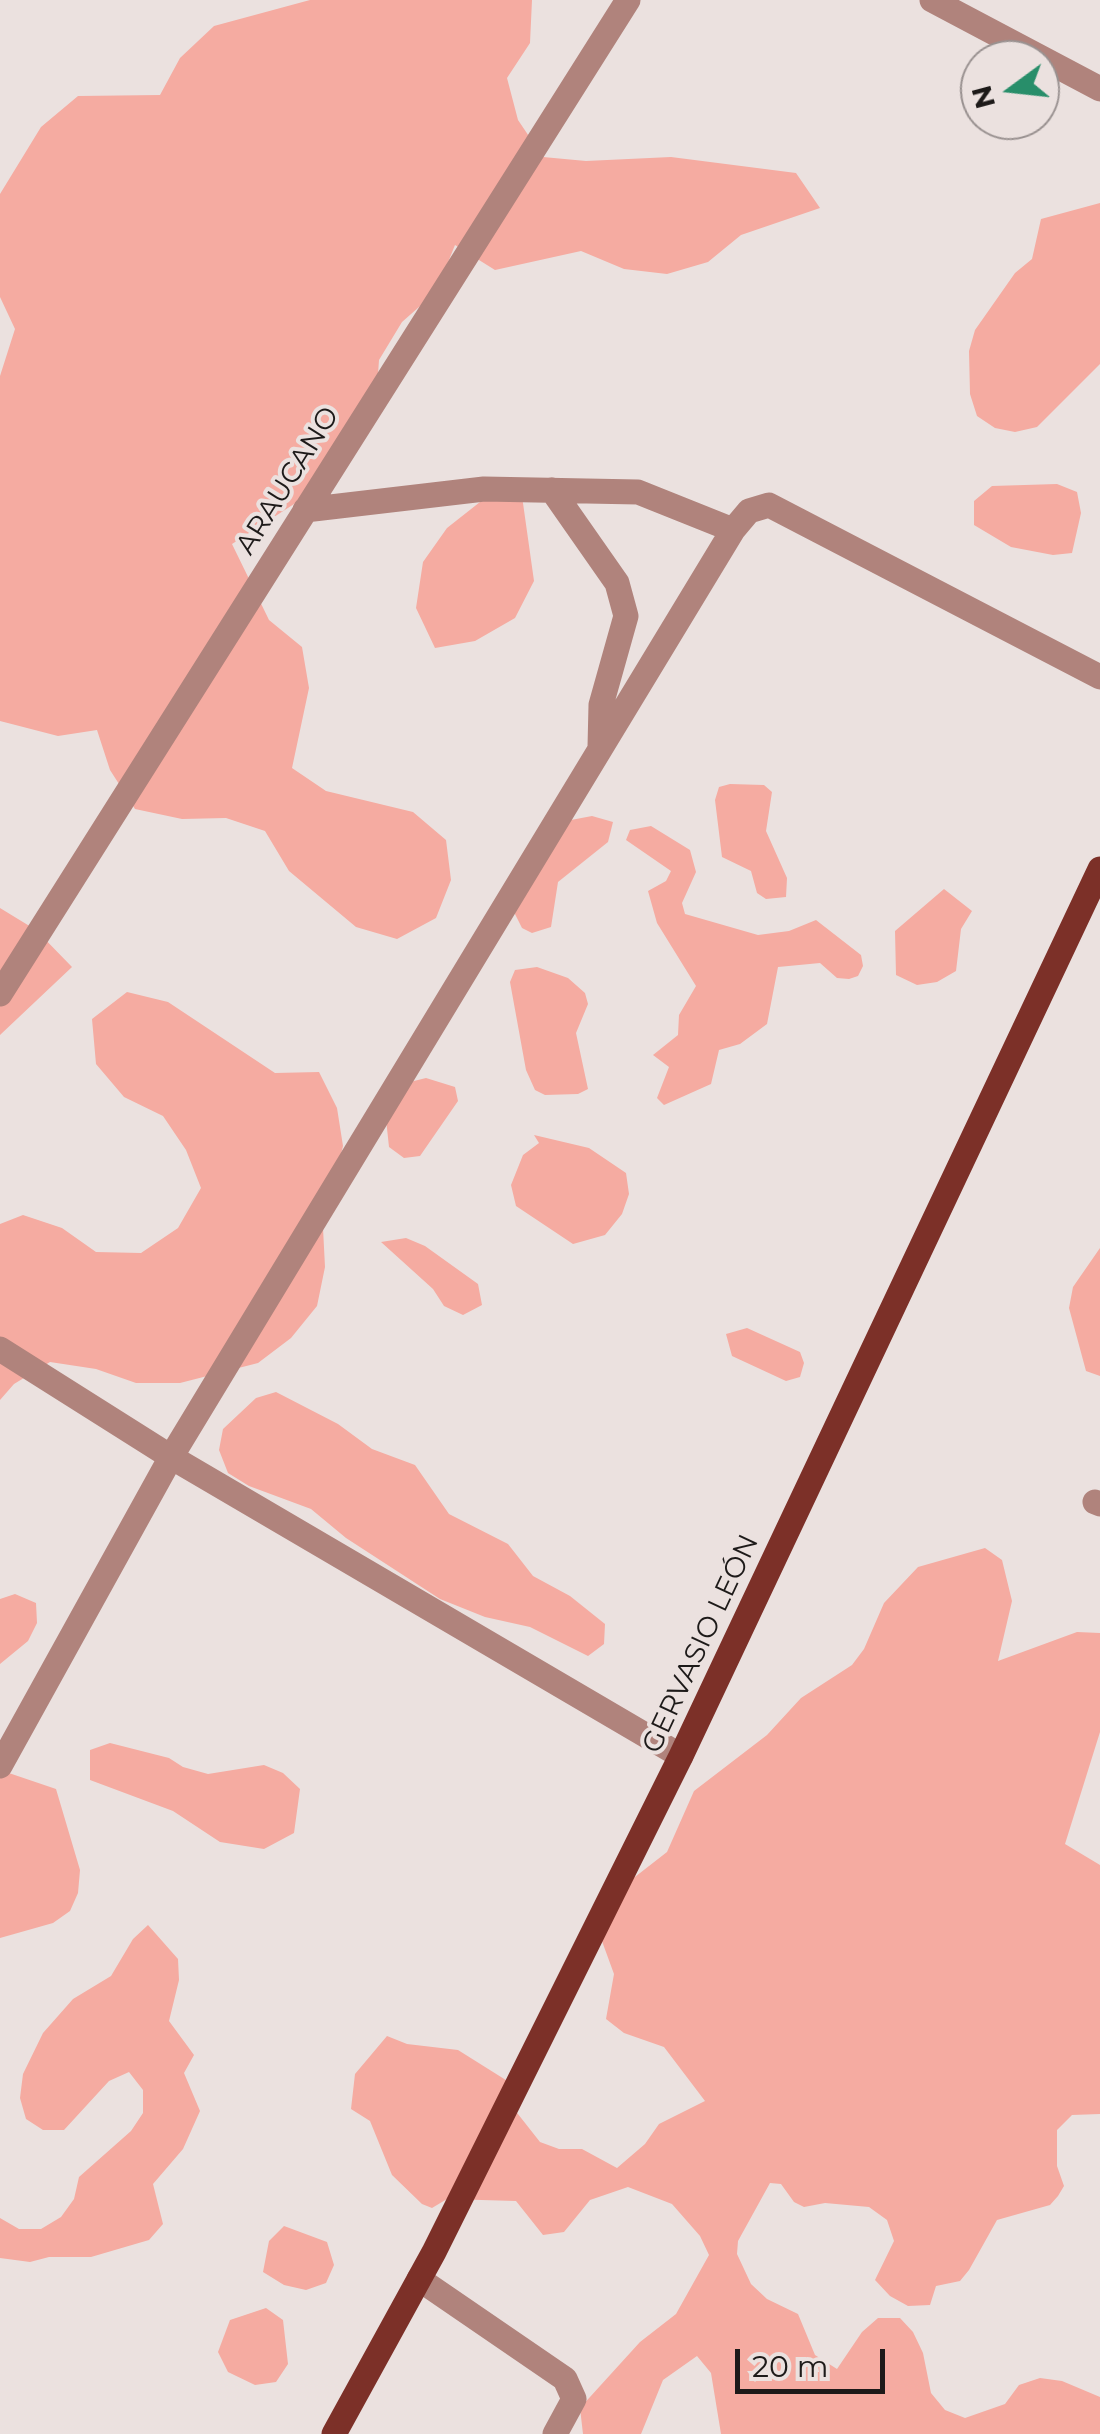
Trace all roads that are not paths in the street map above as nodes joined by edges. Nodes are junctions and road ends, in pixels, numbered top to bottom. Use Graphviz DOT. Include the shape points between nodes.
graph roads {
  1 [pos="628,0"];
  2 [pos="932,0"];
  3 [pos="1100,89"];
  4 [pos="552,490"];
  5 [pos="304,510"];
  6 [pos="733,530"];
  7 [pos="1100,678"];
  8 [pos="600,752"];
  9 [pos="1100,869"];
  10 [pos="0,994"];
  11 [pos="0,1348"];
  12 [pos="171,1458"];
  13 [pos="681,1756"];
  14 [pos="0,1766"];
  15 [pos="419,2279"];
  16 [pos="334,2434"];
  17 [pos="555,2434"];
  1 -- 5 [label="street, ARAUCANO"];
  2 -- 3 [label="street"];
  4 -- 5 [label="street" via="484,489"];
  4 -- 6 [label="street" via="638,492"];
  4 -- 8 [label="street" via="617,583 626,616 601,705"];
  5 -- 10 [label="street, ARAUCANO"];
  6 -- 7 [label="street" via="750,511 769,506"];
  6 -- 8 [label="street"];
  8 -- 12 [label="street"];
  9 -- 13 [label="main road, GERVASIO LEÓN"];
  11 -- 12 [label="street"];
  12 -- 13 [label="street"];
  12 -- 14 [label="street"];
  13 -- 15 [label="main road, GERVASIO LEÓN"];
  15 -- 16 [label="main road, GERVASIO LEÓN"];
  15 -- 17 [label="street" via="565,2378 574,2399"];
}
